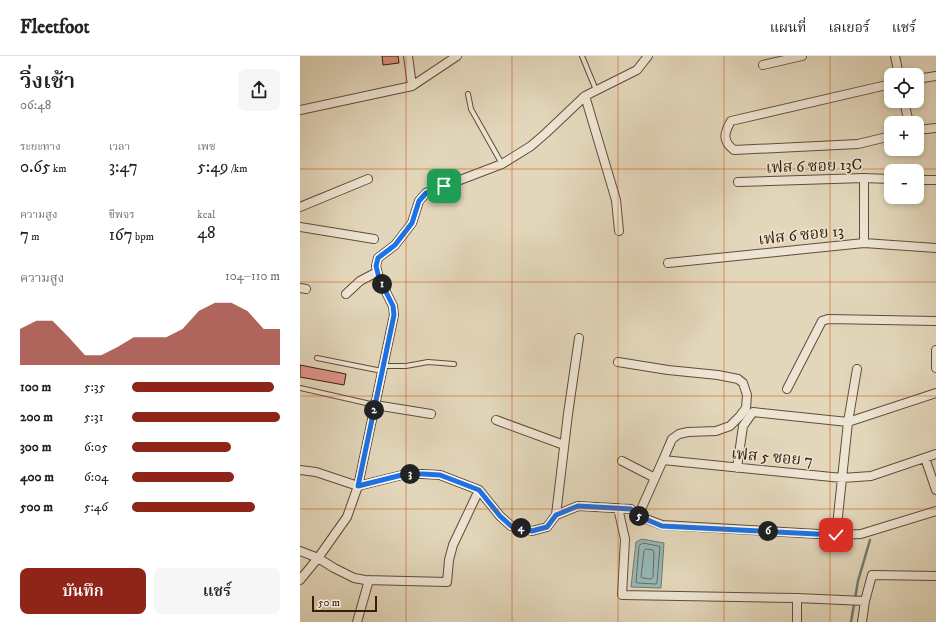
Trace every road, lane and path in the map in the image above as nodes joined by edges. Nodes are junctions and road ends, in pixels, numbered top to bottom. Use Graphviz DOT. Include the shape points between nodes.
graph roads {
  1 [pos="408,56"];
  2 [pos="457,56"];
  3 [pos="582,56"];
  4 [pos="648,56"];
  5 [pos="802,56"];
  6 [pos="895,56"];
  7 [pos="763,65"];
  8 [pos="898,68"];
  9 [pos="936,76"];
  10 [pos="924,78"];
  11 [pos="412,86"];
  12 [pos="884,86"];
  13 [pos="596,91"];
  14 [pos="468,94"];
  15 [pos="585,96"];
  16 [pos="300,110"];
  17 [pos="936,128"];
  18 [pos="924,129"];
  19 [pos="884,138"];
  20 [pos="502,164"];
  21 [pos="864,178"];
  22 [pos="368,179"];
  23 [pos="884,179"];
  24 [pos="924,180"];
  25 [pos="936,180"];
  26 [pos="738,182"];
  27 [pos="300,207"];
  28 [pos="300,228"];
  29 [pos="619,231"];
  30 [pos="374,239"];
  31 [pos="864,243"];
  32 [pos="936,248"];
  33 [pos="668,263"];
  34 [pos="377,272"];
  35 [pos="346,294"];
  36 [pos="936,321"];
  37 [pos="579,338"];
  38 [pos="936,350"];
  39 [pos="317,358"];
  40 [pos="618,362"];
  41 [pos="454,364"];
  42 [pos="383,368"];
  43 [pos="936,368"];
  44 [pos="857,369"];
  45 [pos="300,388"];
  46 [pos="787,389"];
  47 [pos="936,393"];
  48 [pos="375,406"];
  49 [pos="431,414"];
  50 [pos="496,420"];
  51 [pos="848,422"];
  52 [pos="564,445"];
  53 [pos="936,454"];
  54 [pos="925,458"];
  55 [pos="663,460"];
  56 [pos="622,461"];
  57 [pos="737,468"];
  58 [pos="300,470"];
  59 [pos="655,478"];
  60 [pos="842,478"];
  61 [pos="358,486"];
  62 [pos="479,490"];
  63 [pos="936,490"];
  64 [pos="618,508"];
  65 [pos="936,511"];
  66 [pos="556,515"];
  67 [pos="638,516"];
  68 [pos="836,535"];
  69 [pos="300,551"];
  70 [pos="318,558"];
  71 [pos="936,576"];
  72 [pos="300,580"];
  73 [pos="369,580"];
  74 [pos="797,598"];
  75 [pos="865,600"];
  76 [pos="357,622"];
  77 [pos="797,622"];
  78 [pos="862,622"];
  1 -- 11 [label="street"];
  2 -- 11 [label="street"];
  3 -- 13 [label="lane"];
  4 -- 13 [label="street" via="637,70"];
  5 -- 7 [label="street"];
  6 -- 8 [label="street"];
  9 -- 10 [label="street"];
  11 -- 16 [label="street"];
  12 -- 19 [label="street" via="731,121 725,136 727,145 734,150 858,144"];
  13 -- 15 [label="street"];
  14 -- 20 [label="lane" via="471,109"];
  15 -- 20 [label="street" via="546,133"];
  15 -- 29 [label="street" via="616,200"];
  17 -- 18 [label="street"];
  20 -- 34 [label="street" via="426,193 419,201 412,223 395,245 378,258"];
  21 -- 23 [label="street, เฟส 6 ซอย 13C"];
  21 -- 26 [label="street, เฟส 6 ซอย 13C"];
  21 -- 31 [label="street"];
  22 -- 27 [label="street"];
  24 -- 25 [label="street"];
  28 -- 30 [label="street"];
  31 -- 32 [label="street, เฟส 6 ซอย 13"];
  31 -- 33 [label="street, เฟส 6 ซอย 13"];
  34 -- 35 [label="street" via="360,281"];
  34 -- 42 [label="street" via="393,306 394,315"];
  36 -- 46 [label="street" via="822,321"];
  37 -- 52 [label="street"];
  38 -- 43 [label="street"];
  39 -- 42 [label="lane"];
  40 -- 55 [label="street" via="718,375 738,379 743,383 747,395 746,408 730,426 716,431 679,434 672,439"];
  41 -- 42 [label="lane" via="428,362"];
  42 -- 48 [label="street"];
  44 -- 51 [label="street"];
  45 -- 48 [label="lane"];
  47 -- 51 [label="street"];
  48 -- 49 [label="street"];
  48 -- 61 [label="street"];
  50 -- 52 [label="street"];
  51 -- 57 [label="street" via="753,412 743,426"];
  51 -- 60 [label="street"];
  52 -- 66 [label="street"];
  53 -- 54 [label="street, เฟส 5 ซอย 7"];
  54 -- 60 [label="street, เฟส 5 ซอย 7" via="871,476"];
  54 -- 63 [label="street"];
  55 -- 57 [label="street, เฟส 5 ซอย 7"];
  55 -- 59 [label="street"];
  56 -- 59 [label="street"];
  57 -- 60 [label="street, เฟส 5 ซอย 7"];
  58 -- 61 [label="street" via="316,472"];
  59 -- 67 [label="street"];
  60 -- 68 [label="street"];
  61 -- 62 [label="street" via="406,474 423,474 440,475"];
  61 -- 70 [label="street" via="347,517"];
  62 -- 66 [label="street" via="511,526 532,531 547,527"];
  62 -- 73 [label="street" via="453,545 447,582"];
  64 -- 66 [label="street" via="578,506"];
  64 -- 67 [label="street" via="631,509"];
  64 -- 74 [label="street" via="625,539 622,595"];
  65 -- 68 [label="street" via="861,534"];
  67 -- 68 [label="street" via="662,526"];
  69 -- 70 [label="street"];
  70 -- 72 [label="street"];
  70 -- 73 [label="street" via="354,578"];
  71 -- 75 [label="street" via="872,574"];
  73 -- 76 [label="street"];
  74 -- 75 [label="street"];
  74 -- 77 [label="street"];
  75 -- 78 [label="street"];
}
